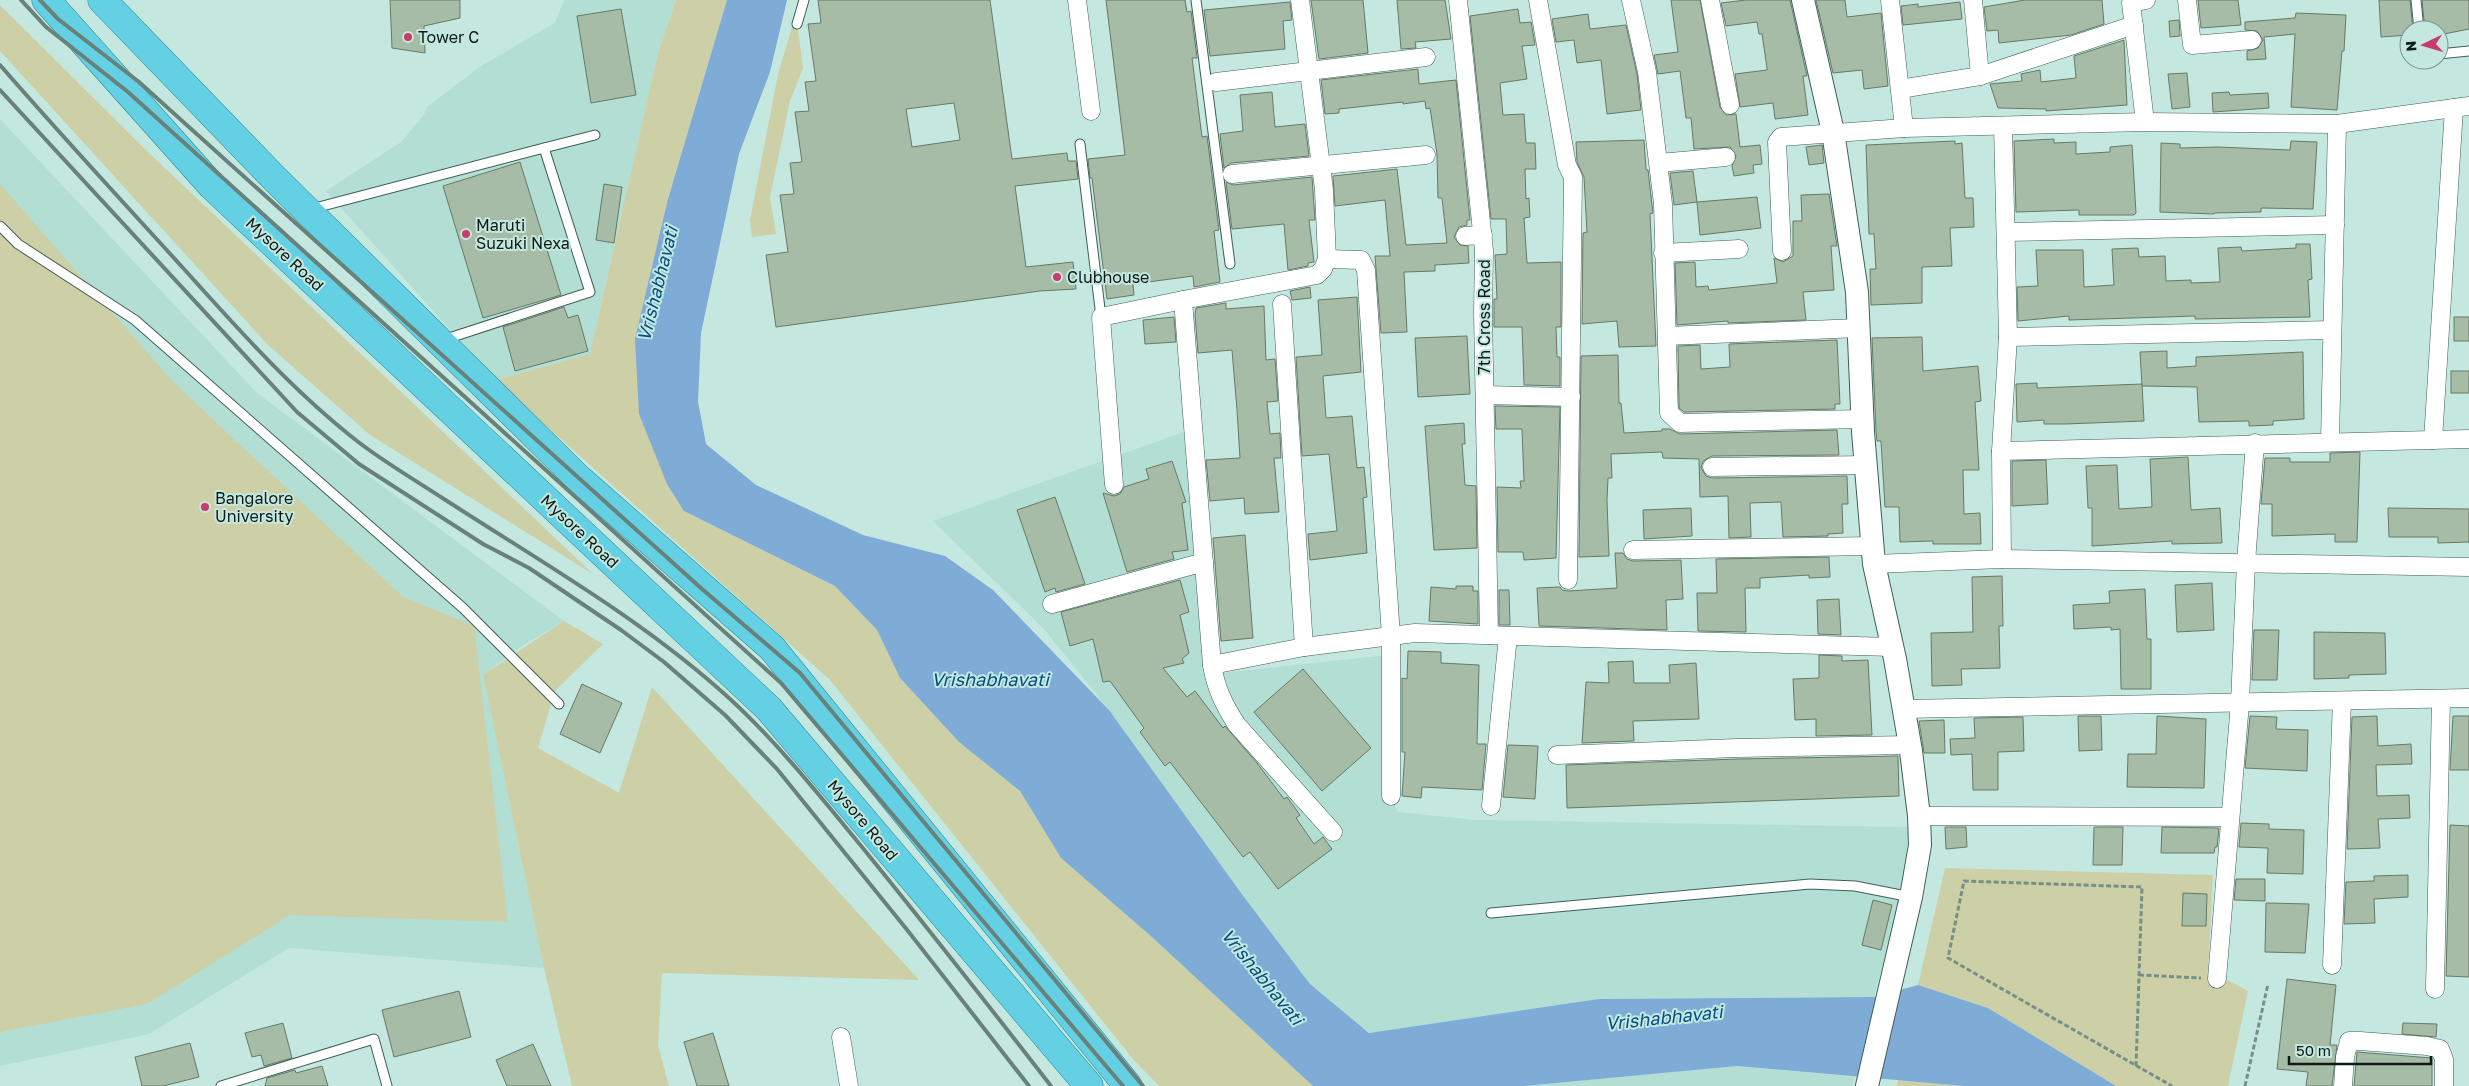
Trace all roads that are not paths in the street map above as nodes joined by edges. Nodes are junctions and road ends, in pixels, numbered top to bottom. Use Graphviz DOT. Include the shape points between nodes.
graph roads {
  1 [pos="46,0"];
  2 [pos="102,0"];
  3 [pos="804,0"];
  4 [pos="1077,0"];
  5 [pos="1196,0"];
  6 [pos="1300,0"];
  7 [pos="1458,0"];
  8 [pos="1538,0"];
  9 [pos="1631,0"];
  10 [pos="1710,0"];
  11 [pos="1803,0"];
  12 [pos="1890,0"];
  13 [pos="1973,0"];
  14 [pos="2187,0"];
  15 [pos="2416,0"];
  16 [pos="2135,1"];
  17 [pos="2418,20"];
  18 [pos="797,24"];
  19 [pos="2134,25"];
  20 [pos="2252,40"];
  21 [pos="2469,51"];
  22 [pos="2449,53"];
  23 [pos="1426,57"];
  24 [pos="1309,72"];
  25 [pos="1980,76"];
  26 [pos="1216,82"];
  27 [pos="1900,89"];
  28 [pos="1730,104"];
  29 [pos="2462,107"];
  30 [pos="1091,111"];
  31 [pos="2145,122"];
  32 [pos="2337,124"];
  33 [pos="2004,126"];
  34 [pos="1904,128"];
  35 [pos="1833,132"];
  36 [pos="595,135"];
  37 [pos="1080,144"];
  38 [pos="544,148"];
  39 [pos="1426,155"];
  40 [pos="1726,158"];
  41 [pos="1659,163"];
  42 [pos="1321,166"];
  43 [pos="1232,174"];
  44 [pos="306,210"];
  45 [pos="2335,225"];
  46 [pos="0,226"];
  47 [pos="2006,232"];
  48 [pos="1483,235"];
  49 [pos="1465,236"];
  50 [pos="1739,249"];
  51 [pos="1782,251"];
  52 [pos="1663,253"];
  53 [pos="1327,259"];
  54 [pos="1230,264"];
  55 [pos="1183,300"];
  56 [pos="1282,304"];
  57 [pos="1102,317"];
  58 [pos="1858,328"];
  59 [pos="2332,330"];
  60 [pos="1667,336"];
  61 [pos="2008,337"];
  62 [pos="439,341"];
  63 [pos="1485,395"];
  64 [pos="1571,397"];
  65 [pos="1863,419"];
  66 [pos="2469,439"];
  67 [pos="2433,440"];
  68 [pos="2330,442"];
  69 [pos="2255,443"];
  70 [pos="2001,450"];
  71 [pos="1866,465"];
  72 [pos="1712,467"];
  73 [pos="1114,484"];
  74 [pos="1633,550"];
  75 [pos="1873,555"];
  76 [pos="2002,559"];
  77 [pos="1204,562"];
  78 [pos="2246,562"];
  79 [pos="2469,567"];
  80 [pos="1568,580"];
  81 [pos="1052,604"];
  82 [pos="1489,635"];
  83 [pos="1391,636"];
  84 [pos="1508,636"];
  85 [pos="1304,647"];
  86 [pos="1892,647"];
  87 [pos="1212,665"];
  88 [pos="2469,698"];
  89 [pos="2441,699"];
  90 [pos="2342,701"];
  91 [pos="2240,703"];
  92 [pos="558,704"];
  93 [pos="1904,710"];
  94 [pos="1910,745"];
  95 [pos="1557,755"];
  96 [pos="1391,796"];
  97 [pos="1491,806"];
  98 [pos="1919,816"];
  99 [pos="2230,817"];
  100 [pos="1333,832"];
  101 [pos="1911,897"];
  102 [pos="1491,913"];
  103 [pos="2332,965"];
  104 [pos="2217,979"];
  105 [pos="2435,989"];
  106 [pos="840,1037"];
  107 [pos="1869,1082"];
  108 [pos="221,1086"];
  109 [pos="387,1086"];
  110 [pos="849,1086"];
  111 [pos="1089,1086"];
  112 [pos="1128,1086"];
  113 [pos="2343,1086"];
  114 [pos="2444,1086"];
  1 -- 111 [label="highway, Mysore Road" via="212,186 769,709"];
  2 -- 44 [label="highway"];
  3 -- 18 [label="lane"];
  4 -- 30 [label="street"];
  5 -- 54 [label="lane"];
  6 -- 24 [label="street"];
  7 -- 48 [label="street, 7th Cross Road"];
  8 -- 64 [label="street" via="1567,165 1573,177"];
  9 -- 41 [label="street" via="1648,72"];
  10 -- 28 [label="street"];
  11 -- 35 [label="street"];
  12 -- 27 [label="street"];
  13 -- 25 [label="street"];
  14 -- 20 [label="street" via="2192,45"];
  15 -- 17 [label="lane"];
  16 -- 19 [label="street"];
  19 -- 25 [label="street"];
  19 -- 31 [label="street"];
  21 -- 22 [label="lane"];
  23 -- 24 [label="street"];
  24 -- 26 [label="street"];
  24 -- 42 [label="street"];
  25 -- 27 [label="street"];
  27 -- 34 [label="street"];
  29 -- 32 [label="street"];
  29 -- 67 [label="street"];
  31 -- 32 [label="street"];
  31 -- 33 [label="street"];
  32 -- 45 [label="street"];
  33 -- 34 [label="street"];
  33 -- 47 [label="street"];
  34 -- 35 [label="street"];
  35 -- 51 [label="street" via="1777,140"];
  35 -- 58 [label="street" via="1857,292"];
  36 -- 38 [label="lane"];
  37 -- 57 [label="lane"];
  38 -- 44 [label="lane"];
  38 -- 62 [label="lane" via="590,292"];
  39 -- 42 [label="street"];
  40 -- 41 [label="street"];
  41 -- 52 [label="street"];
  42 -- 43 [label="street"];
  42 -- 53 [label="street"];
  44 -- 62 [label="highway"];
  45 -- 47 [label="street"];
  45 -- 59 [label="street"];
  46 -- 92 [label="lane" via="18,244 135,320 463,608"];
  47 -- 61 [label="street"];
  48 -- 49 [label="street"];
  48 -- 63 [label="street, 7th Cross Road"];
  50 -- 52 [label="street"];
  52 -- 60 [label="street"];
  53 -- 55 [label="street" via="1317,275"];
  53 -- 83 [label="street" via="1361,260 1366,270"];
  55 -- 57 [label="street"];
  55 -- 77 [label="street"];
  56 -- 85 [label="street"];
  57 -- 73 [label="street"];
  58 -- 60 [label="street"];
  58 -- 65 [label="street"];
  59 -- 61 [label="street"];
  59 -- 68 [label="street"];
  60 -- 65 [label="street" via="1668,408 1680,424"];
  61 -- 70 [label="street"];
  62 -- 112 [label="highway" via="578,478 772,648"];
  63 -- 64 [label="street"];
  63 -- 82 [label="street, 7th Cross Road"];
  64 -- 80 [label="street"];
  65 -- 71 [label="street"];
  66 -- 67 [label="street"];
  67 -- 68 [label="street"];
  68 -- 69 [label="street"];
  69 -- 70 [label="street"];
  69 -- 78 [label="street"];
  70 -- 76 [label="street"];
  71 -- 72 [label="street"];
  71 -- 75 [label="street"];
  74 -- 75 [label="street"];
  75 -- 76 [label="street"];
  75 -- 86 [label="street"];
  76 -- 78 [label="street"];
  77 -- 81 [label="street"];
  77 -- 87 [label="street"];
  78 -- 79 [label="street"];
  78 -- 91 [label="street"];
  82 -- 83 [label="street" via="1415,633"];
  82 -- 84 [label="street"];
  83 -- 85 [label="street"];
  83 -- 96 [label="street"];
  84 -- 86 [label="street"];
  84 -- 97 [label="street"];
  85 -- 87 [label="street"];
  86 -- 93 [label="street"];
  87 -- 100 [label="street" via="1224,705 1238,725"];
  88 -- 89 [label="street"];
  89 -- 90 [label="street"];
  89 -- 105 [label="street"];
  90 -- 91 [label="street"];
  90 -- 103 [label="street"];
  91 -- 93 [label="street"];
  91 -- 99 [label="street"];
  93 -- 94 [label="street"];
  94 -- 95 [label="street"];
  94 -- 98 [label="street"];
  98 -- 99 [label="street"];
  98 -- 101 [label="street" via="1920,845"];
  99 -- 104 [label="street"];
  101 -- 102 [label="lane" via="1855,886 1810,884"];
  101 -- 107 [label="street"];
  106 -- 110 [label="street"];
  108 -- 109 [label="lane" via="374,1039"];
  113 -- 114 [label="street" via="2349,1041 2360,1040 2440,1050 2444,1059"];
}
